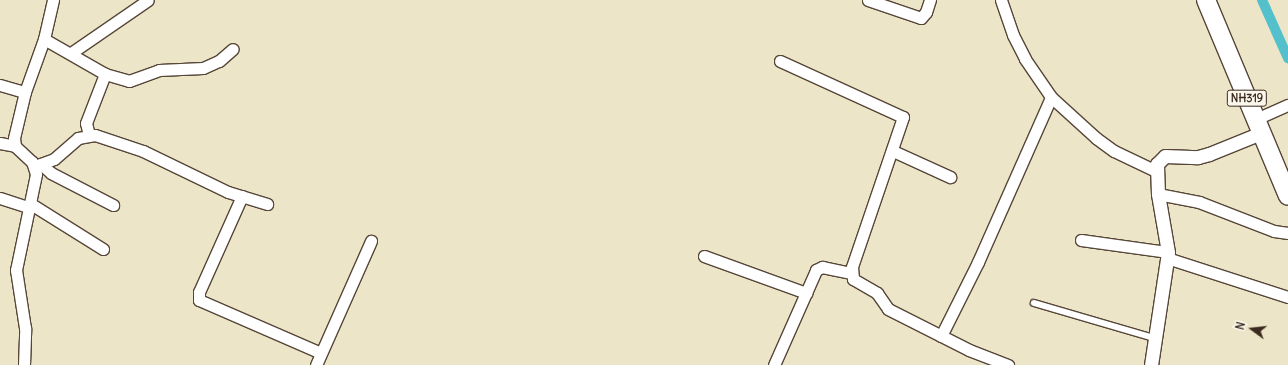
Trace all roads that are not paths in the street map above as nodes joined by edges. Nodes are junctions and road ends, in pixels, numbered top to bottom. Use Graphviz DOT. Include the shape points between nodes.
graph roads {
  1 [pos="52,0"];
  2 [pos="148,0"];
  3 [pos="868,0"];
  4 [pos="930,0"];
  5 [pos="1001,0"];
  6 [pos="1206,0"];
  7 [pos="44,39"];
  8 [pos="233,49"];
  9 [pos="71,53"];
  10 [pos="780,61"];
  11 [pos="105,74"];
  12 [pos="0,85"];
  13 [pos="25,92"];
  14 [pos="1051,97"];
  15 [pos="1285,106"];
  16 [pos="1258,126"];
  17 [pos="89,135"];
  18 [pos="0,143"];
  19 [pos="15,146"];
  20 [pos="894,150"];
  21 [pos="38,165"];
  22 [pos="1156,171"];
  23 [pos="950,177"];
  24 [pos="1158,194"];
  25 [pos="242,196"];
  26 [pos="1288,196"];
  27 [pos="0,198"];
  28 [pos="267,204"];
  29 [pos="113,205"];
  30 [pos="30,206"];
  31 [pos="1288,233"];
  32 [pos="1081,240"];
  33 [pos="370,241"];
  34 [pos="103,249"];
  35 [pos="1167,255"];
  36 [pos="704,256"];
  37 [pos="851,273"];
  38 [pos="806,293"];
  39 [pos="1288,297"];
  40 [pos="1034,303"];
  41 [pos="941,336"];
  42 [pos="1155,338"];
  43 [pos="321,353"];
  44 [pos="24,365"];
  45 [pos="316,365"];
  46 [pos="774,365"];
  47 [pos="1008,365"];
  48 [pos="1151,365"];
  1 -- 7 [label="street"];
  2 -- 9 [label="street"];
  3 -- 4 [label="street" via="921,18"];
  5 -- 14 [label="street" via="1013,36"];
  6 -- 16 [label="highway, NH319"];
  7 -- 9 [label="street"];
  7 -- 13 [label="street"];
  8 -- 11 [label="street" via="215,63 194,70 159,70 129,81"];
  9 -- 11 [label="street"];
  10 -- 20 [label="street" via="900,114 903,122"];
  11 -- 17 [label="street" via="86,123"];
  12 -- 13 [label="street"];
  13 -- 19 [label="street" via="15,129"];
  14 -- 22 [label="street" via="1114,151"];
  14 -- 41 [label="street" via="978,262"];
  15 -- 16 [label="street"];
  16 -- 22 [label="street" via="1209,154 1198,157 1165,156 1157,164"];
  16 -- 26 [label="highway, NH319"];
  17 -- 21 [label="street" via="78,138 54,159"];
  17 -- 25 [label="street" via="128,145 212,185"];
  18 -- 19 [label="street"];
  19 -- 21 [label="street"];
  20 -- 23 [label="street"];
  20 -- 37 [label="street"];
  21 -- 29 [label="street"];
  21 -- 30 [label="street"];
  22 -- 24 [label="street"];
  24 -- 31 [label="street" via="1198,202 1274,231"];
  24 -- 35 [label="street"];
  25 -- 28 [label="street"];
  25 -- 43 [label="street" via="199,292 199,300"];
  27 -- 30 [label="street"];
  30 -- 34 [label="street"];
  30 -- 44 [label="street" via="16,270 25,328"];
  32 -- 35 [label="street"];
  33 -- 43 [label="street"];
  35 -- 39 [label="street"];
  35 -- 42 [label="street"];
  36 -- 38 [label="street"];
  37 -- 38 [label="street" via="818,268"];
  37 -- 41 [label="street" via="856,282 880,296 888,309"];
  38 -- 46 [label="street"];
  40 -- 42 [label="lane"];
  41 -- 47 [label="street"];
  42 -- 48 [label="street"];
  43 -- 45 [label="street"];
}
